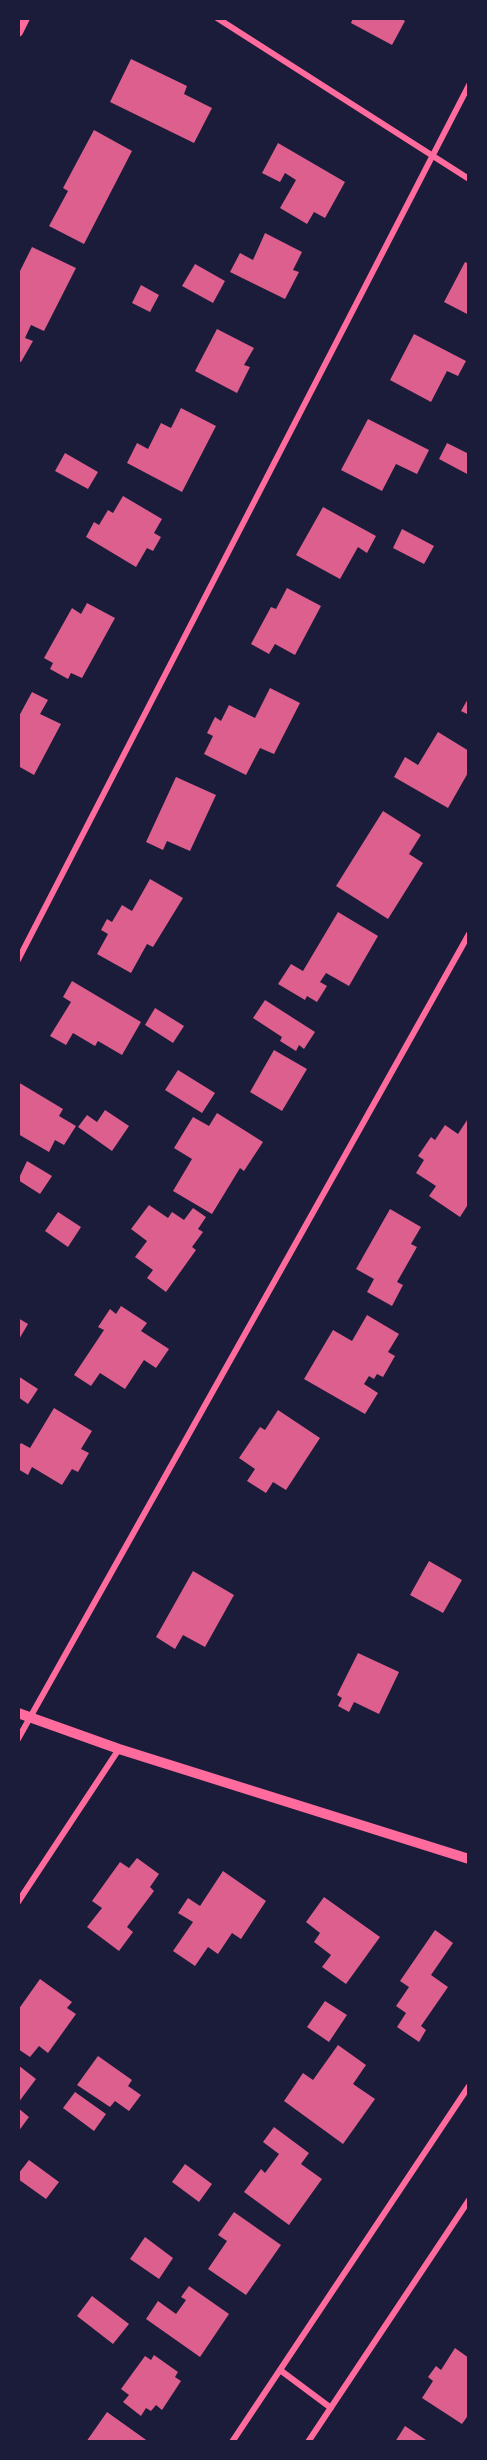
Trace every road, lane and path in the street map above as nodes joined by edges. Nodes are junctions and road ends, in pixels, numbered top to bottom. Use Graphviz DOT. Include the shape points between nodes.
graph roads {
  1 [pos="25,18"];
  2 [pos="218,18"];
  3 [pos="18,32"];
  4 [pos="469,85"];
  5 [pos="433,155"];
  6 [pos="469,179"];
  7 [pos="469,934"];
  8 [pos="18,960"];
  9 [pos="18,1713"];
  10 [pos="32,1718"];
  11 [pos="18,1739"];
  12 [pos="119,1749"];
  13 [pos="469,1859"];
  14 [pos="18,1902"];
  15 [pos="469,2085"];
  16 [pos="469,2200"];
  17 [pos="280,2370"];
  18 [pos="331,2408"];
  19 [pos="232,2442"];
  20 [pos="308,2442"];
  1 -- 3 [label="street"];
  2 -- 5 [label="street"];
  4 -- 5 [label="street"];
  5 -- 6 [label="street"];
  5 -- 8 [label="street"];
  7 -- 10 [label="street"];
  9 -- 10 [label="street"];
  10 -- 11 [label="street"];
  10 -- 12 [label="street"];
  12 -- 13 [label="street"];
  12 -- 14 [label="street"];
  15 -- 17 [label="street"];
  16 -- 18 [label="street"];
  17 -- 18 [label="street"];
  17 -- 19 [label="street"];
  18 -- 20 [label="street"];
}
